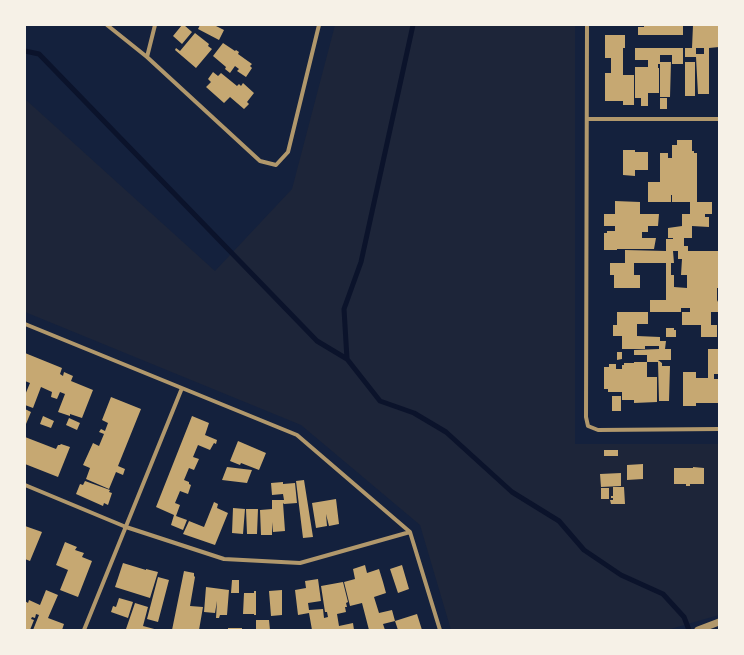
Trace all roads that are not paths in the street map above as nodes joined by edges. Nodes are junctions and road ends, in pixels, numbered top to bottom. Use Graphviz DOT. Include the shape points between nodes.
graph roads {
  1 [pos="107,25"];
  2 [pos="155,25"];
  3 [pos="319,25"];
  4 [pos="587,25"];
  5 [pos="147,57"];
  6 [pos="587,119"];
  7 [pos="719,119"];
  8 [pos="25,324"];
  9 [pos="182,388"];
  10 [pos="719,429"];
  11 [pos="25,485"];
  12 [pos="126,527"];
  13 [pos="410,532"];
  14 [pos="719,622"];
  15 [pos="84,630"];
  16 [pos="440,630"];
  17 [pos="698,630"];
  1 -- 5 [label="street"];
  2 -- 5 [label="street"];
  3 -- 5 [label="street" via="288,152 276,165 260,162"];
  4 -- 6 [label="street"];
  6 -- 7 [label="street"];
  6 -- 10 [label="street" via="588,426 598,430"];
  8 -- 9 [label="street"];
  9 -- 12 [label="street"];
  9 -- 13 [label="street" via="297,435"];
  11 -- 12 [label="street"];
  12 -- 13 [label="street" via="224,559 300,563"];
  12 -- 15 [label="street"];
  13 -- 16 [label="street"];
  14 -- 17 [label="street"];
}
